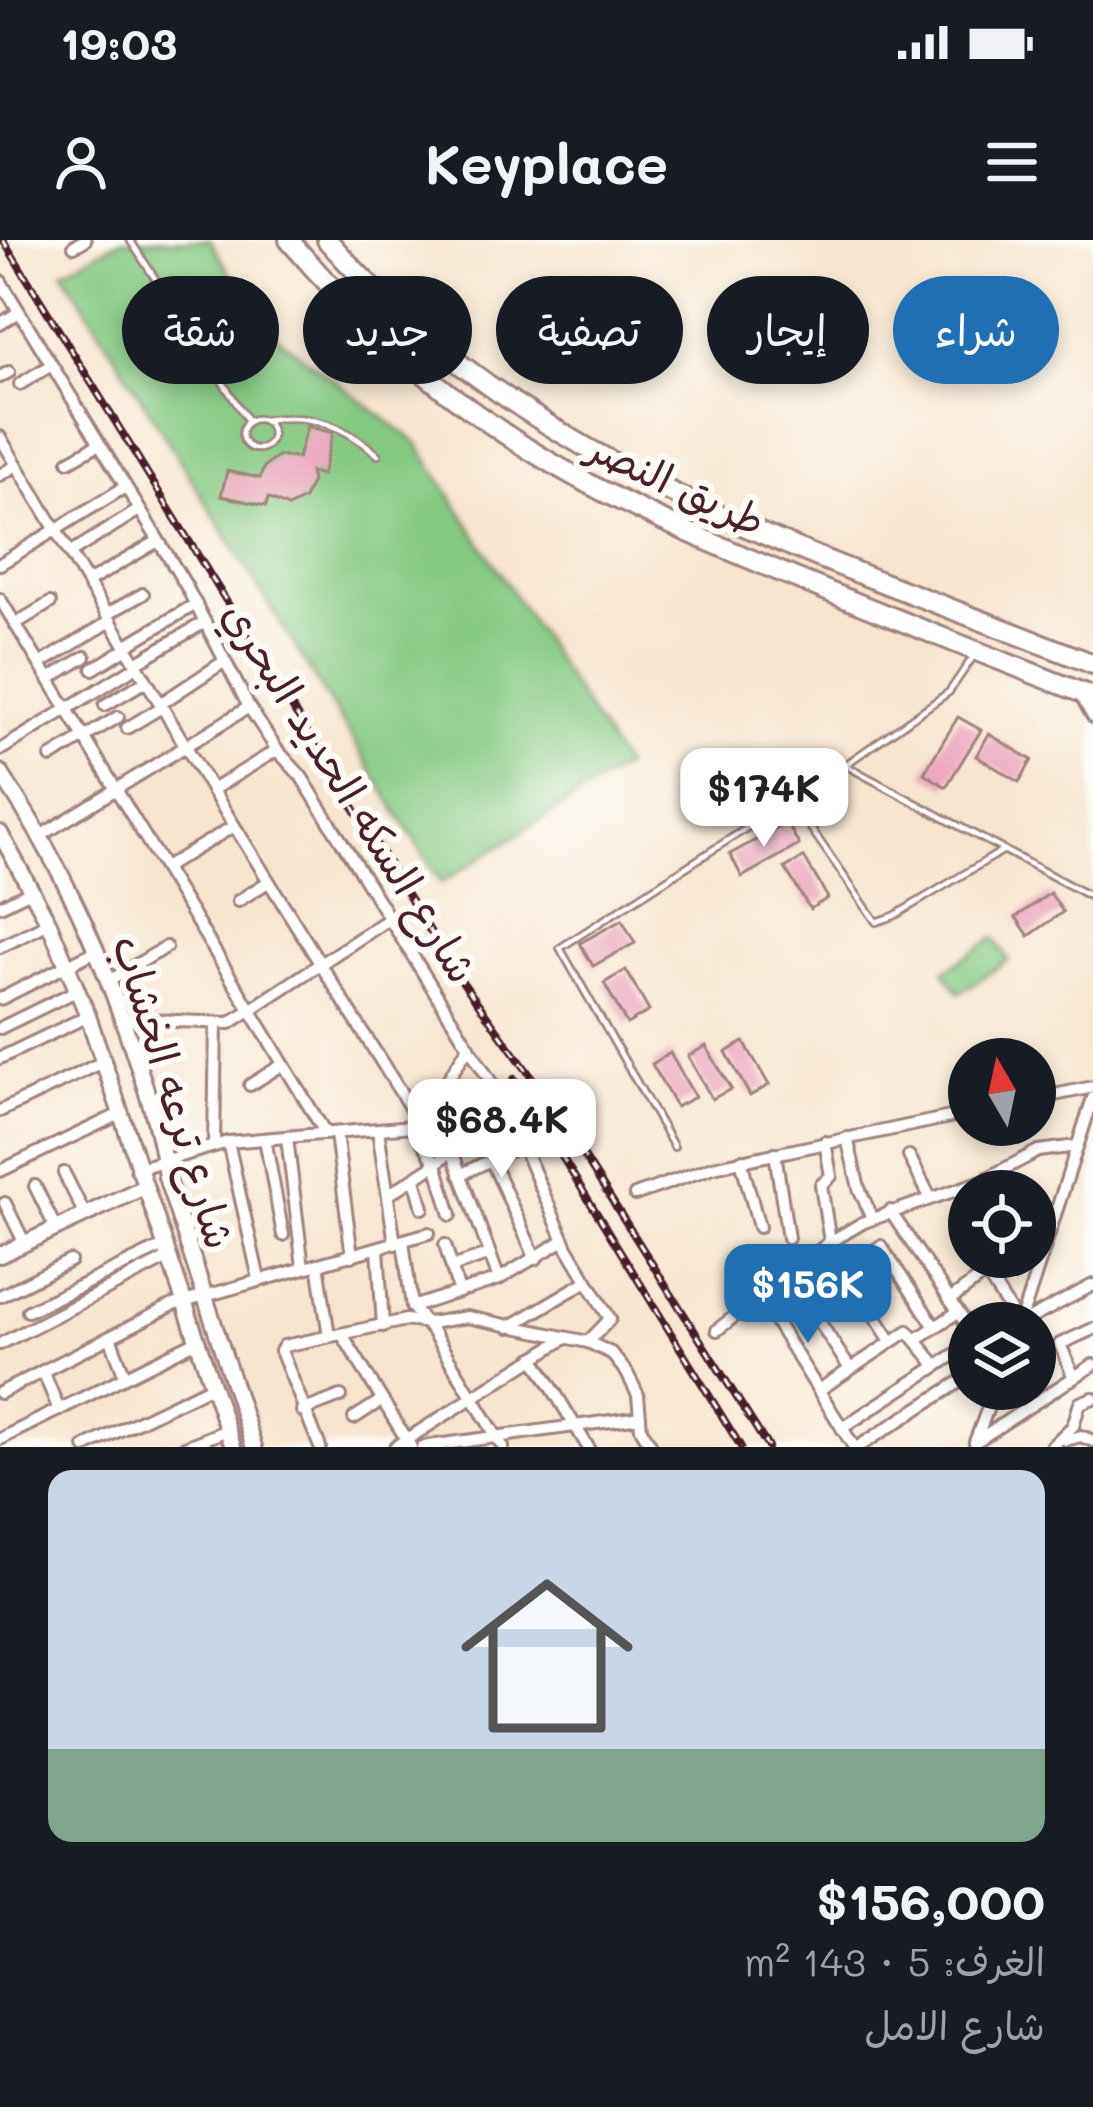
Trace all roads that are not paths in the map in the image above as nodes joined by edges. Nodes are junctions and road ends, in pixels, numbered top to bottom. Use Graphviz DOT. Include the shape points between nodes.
graph roads {
  1 [pos="130,240"];
  2 [pos="289,240"];
  3 [pos="326,240"];
  4 [pos="0,280"];
  5 [pos="20,312"];
  6 [pos="0,324"];
  7 [pos="51,365"];
  8 [pos="20,384"];
  9 [pos="263,420"];
  10 [pos="248,422"];
  11 [pos="0,437"];
  12 [pos="99,444"];
  13 [pos="378,454"];
  14 [pos="69,461"];
  15 [pos="17,465"];
  16 [pos="0,475"];
  17 [pos="125,487"];
  18 [pos="139,510"];
  19 [pos="57,530"];
  20 [pos="158,541"];
  21 [pos="70,553"];
  22 [pos="0,564"];
  23 [pos="88,582"];
  24 [pos="143,594"];
  25 [pos="0,599"];
  26 [pos="50,603"];
  27 [pos="196,604"];
  28 [pos="109,618"];
  29 [pos="978,619"];
  30 [pos="205,622"];
  31 [pos="15,624"];
  32 [pos="1034,640"];
  33 [pos="126,647"];
  34 [pos="976,651"];
  35 [pos="85,657"];
  36 [pos="225,661"];
  37 [pos="40,664"];
  38 [pos="136,664"];
  39 [pos="1093,664"];
  40 [pos="93,669"];
  41 [pos="1020,669"];
  42 [pos="49,679"];
  43 [pos="146,681"];
  44 [pos="1086,694"];
  45 [pos="105,705"];
  46 [pos="161,705"];
  47 [pos="249,707"];
  48 [pos="67,709"];
  49 [pos="118,716"];
  50 [pos="1093,717"];
  51 [pos="127,728"];
  52 [pos="84,737"];
  53 [pos="185,746"];
  54 [pos="277,749"];
  55 [pos="0,750"];
  56 [pos="51,757"];
  57 [pos="845,765"];
  58 [pos="0,772"];
  59 [pos="116,789"];
  60 [pos="212,790"];
  61 [pos="791,800"];
  62 [pos="234,826"];
  63 [pos="0,833"];
  64 [pos="42,835"];
  65 [pos="1004,850"];
  66 [pos="6,856"];
  67 [pos="164,868"];
  68 [pos="268,882"];
  69 [pos="33,890"];
  70 [pos="1093,898"];
  71 [pos="238,901"];
  72 [pos="0,906"];
  73 [pos="389,919"];
  74 [pos="49,923"];
  75 [pos="0,947"];
  76 [pos="166,947"];
  77 [pos="98,950"];
  78 [pos="319,964"];
  79 [pos="68,966"];
  80 [pos="109,981"];
  81 [pos="78,990"];
  82 [pos="0,999"];
  83 [pos="248,1010"];
  84 [pos="88,1016"];
  85 [pos="123,1019"];
  86 [pos="216,1024"];
  87 [pos="0,1028"];
  88 [pos="469,1046"];
  89 [pos="0,1058"];
  90 [pos="103,1062"];
  91 [pos="283,1065"];
  92 [pos="250,1085"];
  93 [pos="1093,1088"];
  94 [pos="1056,1096"];
  95 [pos="1093,1098"];
  96 [pos="505,1106"];
  97 [pos="0,1111"];
  98 [pos="120,1114"];
  99 [pos="948,1117"];
  100 [pos="416,1124"];
  101 [pos="378,1130"];
  102 [pos="332,1134"];
  103 [pos="287,1138"];
  104 [pos="847,1138"];
  105 [pos="266,1139"];
  106 [pos="825,1142"];
  107 [pos="221,1143"];
  108 [pos="524,1144"];
  109 [pos="1077,1146"];
  110 [pos="674,1147"];
  111 [pos="452,1151"];
  112 [pos="775,1153"];
  113 [pos="909,1156"];
  114 [pos="165,1158"];
  115 [pos="491,1160"];
  116 [pos="741,1160"];
  117 [pos="436,1164"];
  118 [pos="136,1169"];
  119 [pos="1008,1170"];
  120 [pos="0,1171"];
  121 [pos="64,1173"];
  122 [pos="460,1175"];
  123 [pos="416,1179"];
  124 [pos="35,1186"];
  125 [pos="144,1187"];
  126 [pos="948,1193"];
  127 [pos="635,1195"];
  128 [pos="388,1196"];
  129 [pos="930,1197"];
  130 [pos="5,1203"];
  131 [pos="1056,1205"];
  132 [pos="423,1208"];
  133 [pos="890,1211"];
  134 [pos="85,1215"];
  135 [pos="452,1215"];
  136 [pos="872,1218"];
  137 [pos="759,1227"];
  138 [pos="56,1229"];
  139 [pos="429,1233"];
  140 [pos="284,1234"];
  141 [pos="788,1238"];
  142 [pos="564,1240"];
  143 [pos="399,1242"];
  144 [pos="830,1242"];
  145 [pos="25,1244"];
  146 [pos="445,1245"];
  147 [pos="378,1249"];
  148 [pos="166,1252"];
  149 [pos="490,1254"];
  150 [pos="0,1255"];
  151 [pos="352,1256"];
  152 [pos="536,1258"];
  153 [pos="70,1261"];
  154 [pos="318,1264"];
  155 [pos="303,1267"];
  156 [pos="452,1268"];
  157 [pos="845,1270"];
  158 [pos="976,1278"];
  159 [pos="259,1279"];
  160 [pos="499,1279"];
  161 [pos="587,1281"];
  162 [pos="17,1288"];
  163 [pos="1092,1289"];
  164 [pos="459,1292"];
  165 [pos="203,1295"];
  166 [pos="759,1295"];
  167 [pos="0,1296"];
  168 [pos="804,1298"];
  169 [pos="950,1300"];
  170 [pos="183,1301"];
  171 [pos="1056,1306"];
  172 [pos="412,1307"];
  173 [pos="28,1311"];
  174 [pos="774,1319"];
  175 [pos="948,1319"];
  176 [pos="425,1322"];
  177 [pos="34,1326"];
  178 [pos="382,1326"];
  179 [pos="509,1327"];
  180 [pos="935,1327"];
  181 [pos="1093,1329"];
  182 [pos="717,1330"];
  183 [pos="335,1335"];
  184 [pos="110,1337"];
  185 [pos="564,1339"];
  186 [pos="917,1339"];
  187 [pos="196,1341"];
  188 [pos="588,1342"];
  189 [pos="891,1342"];
  190 [pos="0,1344"];
  191 [pos="534,1358"];
  192 [pos="948,1359"];
  193 [pos="937,1366"];
  194 [pos="1093,1366"];
  195 [pos="850,1369"];
  196 [pos="44,1370"];
  197 [pos="125,1376"];
  198 [pos="1077,1376"];
  199 [pos="212,1386"];
  200 [pos="948,1389"];
  201 [pos="819,1390"];
  202 [pos="0,1393"];
  203 [pos="341,1396"];
  204 [pos="1093,1396"];
  205 [pos="472,1397"];
  206 [pos="382,1400"];
  207 [pos="58,1410"];
  208 [pos="987,1410"];
  209 [pos="302,1411"];
  210 [pos="640,1417"];
  211 [pos="354,1418"];
  212 [pos="575,1426"];
  213 [pos="842,1427"];
  214 [pos="227,1430"];
  215 [pos="0,1439"];
  216 [pos="1093,1441"];
  217 [pos="500,1442"];
  218 [pos="404,1444"];
  219 [pos="974,1444"];
  220 [pos="1054,1445"];
  221 [pos="85,1447"];
  222 [pos="185,1447"];
  223 [pos="233,1447"];
  224 [pos="254,1447"];
  225 [pos="320,1447"];
  226 [pos="422,1447"];
  227 [pos="588,1447"];
  228 [pos="652,1447"];
  229 [pos="856,1447"];
  1 -- 10 [label="lane"];
  2 -- 34 [label="highway, طريق النصر" via="412,364 552,464 708,543"];
  3 -- 29 [label="highway, طريق النصر" via="476,378 601,459 735,524"];
  4 -- 5 [label="street, شارع السكه الحديد البحري"];
  5 -- 6 [label="street"];
  5 -- 7 [label="street, شارع السكه الحديد البحري"];
  7 -- 8 [label="street"];
  7 -- 12 [label="street, شارع السكه الحديد البحري"];
  9 -- 10 [label="lane"];
  9 -- 10 [label="lane" via="272,432 262,449 243,441"];
  9 -- 13 [label="lane" via="334,425"];
  11 -- 15 [label="street"];
  12 -- 14 [label="street"];
  12 -- 17 [label="street, شارع السكه الحديد البحري"];
  15 -- 16 [label="street"];
  15 -- 19 [label="street"];
  17 -- 18 [label="street, شارع السكه الحديد البحري"];
  17 -- 19 [label="street"];
  18 -- 20 [label="street, شارع السكه الحديد البحري"];
  18 -- 21 [label="street"];
  19 -- 21 [label="street"];
  19 -- 22 [label="street"];
  20 -- 23 [label="street"];
  20 -- 27 [label="street, شارع السكه الحديد البحري"];
  21 -- 23 [label="street"];
  23 -- 28 [label="street"];
  24 -- 28 [label="street"];
  25 -- 31 [label="street"];
  26 -- 31 [label="street"];
  27 -- 30 [label="street, شارع السكه الحديد البحري"];
  27 -- 33 [label="street"];
  28 -- 33 [label="street"];
  28 -- 37 [label="street"];
  29 -- 32 [label="highway, طريق النصر"];
  29 -- 34 [label="highway" via="983,636"];
  30 -- 36 [label="street, شارع السكه الحديد البحري"];
  30 -- 38 [label="street"];
  31 -- 37 [label="street"];
  32 -- 39 [label="highway, طريق النصر"];
  32 -- 41 [label="highway" via="1017,650"];
  33 -- 38 [label="street"];
  33 -- 40 [label="street"];
  34 -- 41 [label="highway, طريق النصر"];
  34 -- 57 [label="lane" via="949,692"];
  35 -- 42 [label="street"];
  36 -- 46 [label="street"];
  36 -- 47 [label="street, شارع السكه الحديد البحري"];
  37 -- 42 [label="street"];
  38 -- 43 [label="street"];
  38 -- 48 [label="street"];
  41 -- 44 [label="highway, طريق النصر"];
  42 -- 48 [label="street"];
  43 -- 45 [label="street"];
  43 -- 46 [label="street"];
  44 -- 50 [label="street"];
  46 -- 51 [label="street"];
  46 -- 53 [label="street"];
  47 -- 53 [label="street"];
  47 -- 54 [label="street, شارع السكه الحديد البحري"];
  48 -- 52 [label="street"];
  48 -- 55 [label="street"];
  49 -- 52 [label="street"];
  52 -- 56 [label="street"];
  52 -- 59 [label="street"];
  53 -- 59 [label="street"];
  53 -- 60 [label="street"];
  54 -- 60 [label="street"];
  54 -- 73 [label="street, شارع السكه الحديد البحري"];
  57 -- 61 [label="lane"];
  57 -- 65 [label="lane"];
  58 -- 64 [label="street, شارع ترعه الخشاب"];
  59 -- 64 [label="street"];
  59 -- 67 [label="street"];
  60 -- 62 [label="street"];
  61 -- 65 [label="lane" via="876,922"];
  61 -- 110 [label="lane" via="560,948"];
  62 -- 67 [label="street"];
  62 -- 68 [label="street"];
  63 -- 66 [label="street, شارع ترعه الخشاب"];
  64 -- 77 [label="street, شارع ترعه الخشاب"];
  65 -- 70 [label="lane"];
  66 -- 69 [label="street, شارع ترعه الخشاب"];
  67 -- 83 [label="street"];
  68 -- 71 [label="street"];
  68 -- 78 [label="street"];
  69 -- 72 [label="street"];
  69 -- 74 [label="street, شارع ترعه الخشاب"];
  73 -- 78 [label="street"];
  73 -- 88 [label="street, شارع السكه الحديد البحري"];
  74 -- 75 [label="street"];
  74 -- 79 [label="street, شارع ترعه الخشاب"];
  76 -- 80 [label="street"];
  77 -- 79 [label="street"];
  77 -- 80 [label="street, شارع ترعه الخشاب"];
  78 -- 83 [label="street"];
  78 -- 100 [label="street"];
  79 -- 81 [label="street, شارع ترعه الخشاب"];
  79 -- 82 [label="street"];
  80 -- 85 [label="street, شارع ترعه الخشاب"];
  81 -- 84 [label="street, شارع ترعه الخشاب"];
  81 -- 87 [label="street"];
  83 -- 86 [label="street"];
  83 -- 91 [label="street"];
  84 -- 89 [label="street"];
  84 -- 90 [label="street, شارع ترعه الخشاب"];
  85 -- 86 [label="street"];
  85 -- 114 [label="street, شارع ترعه الخشاب"];
  86 -- 107 [label="street"];
  88 -- 96 [label="street, شارع السكه الحديد البحري"];
  88 -- 100 [label="street"];
  90 -- 97 [label="street"];
  90 -- 98 [label="street, شارع ترعه الخشاب"];
  91 -- 92 [label="street"];
  91 -- 102 [label="street"];
  93 -- 94 [label="street"];
  95 -- 109 [label="street"];
  96 -- 108 [label="street, شارع السكه الحديد البحري"];
  96 -- 111 [label="street"];
  98 -- 118 [label="street, شارع ترعه الخشاب"];
  98 -- 120 [label="street"];
  99 -- 104 [label="street"];
  100 -- 101 [label="street"];
  100 -- 117 [label="street"];
  101 -- 102 [label="street"];
  101 -- 128 [label="street"];
  102 -- 103 [label="street"];
  102 -- 151 [label="street"];
  103 -- 105 [label="street"];
  103 -- 155 [label="street"];
  104 -- 106 [label="street"];
  104 -- 136 [label="street"];
  105 -- 107 [label="street"];
  105 -- 140 [label="street"];
  106 -- 112 [label="street"];
  106 -- 144 [label="street" via="831,1176 821,1187"];
  107 -- 114 [label="street"];
  107 -- 159 [label="street"];
  108 -- 115 [label="street"];
  108 -- 142 [label="street, شارع السكه الحديد البحري"];
  109 -- 119 [label="street" via="1038,1151"];
  109 -- 131 [label="street"];
  111 -- 117 [label="street"];
  111 -- 122 [label="street"];
  112 -- 116 [label="street"];
  112 -- 141 [label="street"];
  113 -- 129 [label="street"];
  114 -- 118 [label="street"];
  114 -- 165 [label="street, شارع ترعه الخشاب"];
  115 -- 122 [label="street"];
  115 -- 152 [label="street"];
  116 -- 127 [label="street"];
  116 -- 137 [label="street"];
  117 -- 123 [label="street"];
  117 -- 135 [label="street"];
  118 -- 125 [label="street, شارع ترعه الخشاب"];
  121 -- 134 [label="street"];
  122 -- 149 [label="street"];
  123 -- 128 [label="street"];
  123 -- 132 [label="street"];
  124 -- 138 [label="street"];
  125 -- 134 [label="street"];
  125 -- 148 [label="street, شارع ترعه الخشاب"];
  126 -- 129 [label="street"];
  128 -- 143 [label="street"];
  129 -- 133 [label="street"];
  130 -- 145 [label="street"];
  133 -- 136 [label="street"];
  133 -- 169 [label="street"];
  134 -- 138 [label="street"];
  136 -- 144 [label="street"];
  138 -- 145 [label="street"];
  139 -- 143 [label="street"];
  142 -- 152 [label="street"];
  142 -- 161 [label="street, شارع السكه الحديد البحري"];
  143 -- 147 [label="street"];
  143 -- 172 [label="street"];
  144 -- 166 [label="street"];
  145 -- 150 [label="street"];
  146 -- 156 [label="street"];
  147 -- 151 [label="street"];
  147 -- 178 [label="street"];
  148 -- 170 [label="street, شارع ترعه الخشاب"];
  148 -- 173 [label="street"];
  148 -- 177 [label="street"];
  149 -- 156 [label="street"];
  149 -- 160 [label="street"];
  151 -- 154 [label="street"];
  152 -- 160 [label="street"];
  153 -- 162 [label="street"];
  154 -- 155 [label="street"];
  154 -- 183 [label="street"];
  155 -- 159 [label="street"];
  156 -- 164 [label="street"];
  157 -- 168 [label="street"];
  157 -- 180 [label="street" via="883,1246"];
  157 -- 189 [label="street"];
  158 -- 169 [label="street"];
  159 -- 165 [label="street"];
  160 -- 164 [label="street"];
  161 -- 179 [label="street"];
  161 -- 188 [label="street, شارع السكه الحديد البحري" via="610,1319"];
  162 -- 167 [label="street"];
  162 -- 173 [label="street"];
  163 -- 171 [label="street"];
  164 -- 172 [label="street"];
  165 -- 170 [label="street"];
  165 -- 224 [label="street, شارع ترعه الخشاب"];
  166 -- 174 [label="street"];
  166 -- 182 [label="street"];
  168 -- 174 [label="street"];
  168 -- 195 [label="street"];
  170 -- 184 [label="street"];
  170 -- 187 [label="street, شارع ترعه الخشاب"];
  172 -- 176 [label="street"];
  173 -- 177 [label="street"];
  174 -- 201 [label="street"];
  175 -- 180 [label="street"];
  176 -- 178 [label="street"];
  176 -- 179 [label="street" via="467,1317"];
  176 -- 205 [label="street"];
  177 -- 190 [label="street"];
  178 -- 183 [label="street"];
  179 -- 185 [label="street"];
  180 -- 186 [label="street"];
  181 -- 198 [label="street" via="1060,1344"];
  183 -- 206 [label="street"];
  183 -- 209 [label="street" via="282,1348"];
  184 -- 196 [label="street"];
  184 -- 197 [label="street"];
  185 -- 188 [label="street"];
  185 -- 191 [label="street"];
  186 -- 189 [label="street" via="908,1331"];
  186 -- 193 [label="street"];
  187 -- 197 [label="street"];
  187 -- 199 [label="street, شارع ترعه الخشاب"];
  188 -- 210 [label="street" via="627,1372"];
  189 -- 195 [label="street"];
  191 -- 205 [label="street"];
  191 -- 212 [label="street"];
  192 -- 193 [label="street"];
  193 -- 213 [label="street"];
  194 -- 198 [label="street"];
  195 -- 201 [label="street"];
  196 -- 202 [label="street"];
  196 -- 207 [label="street"];
  197 -- 207 [label="street"];
  198 -- 204 [label="street"];
  198 -- 219 [label="street"];
  199 -- 214 [label="street, شارع ترعه الخشاب"];
  199 -- 221 [label="street"];
  200 -- 229 [label="street"];
  201 -- 213 [label="street"];
  203 -- 209 [label="street"];
  204 -- 220 [label="street"];
  205 -- 217 [label="street"];
  205 -- 218 [label="street"];
  206 -- 211 [label="street"];
  206 -- 218 [label="street"];
  207 -- 215 [label="street"];
  208 -- 219 [label="street"];
  209 -- 225 [label="street"];
  210 -- 212 [label="street"];
  210 -- 228 [label="street"];
  212 -- 217 [label="street"];
  212 -- 227 [label="street"];
  213 -- 229 [label="street"];
  214 -- 222 [label="street"];
  214 -- 223 [label="street, شارع ترعه الخشاب"];
  216 -- 220 [label="street" via="1081,1436"];
  217 -- 226 [label="street"];
}
